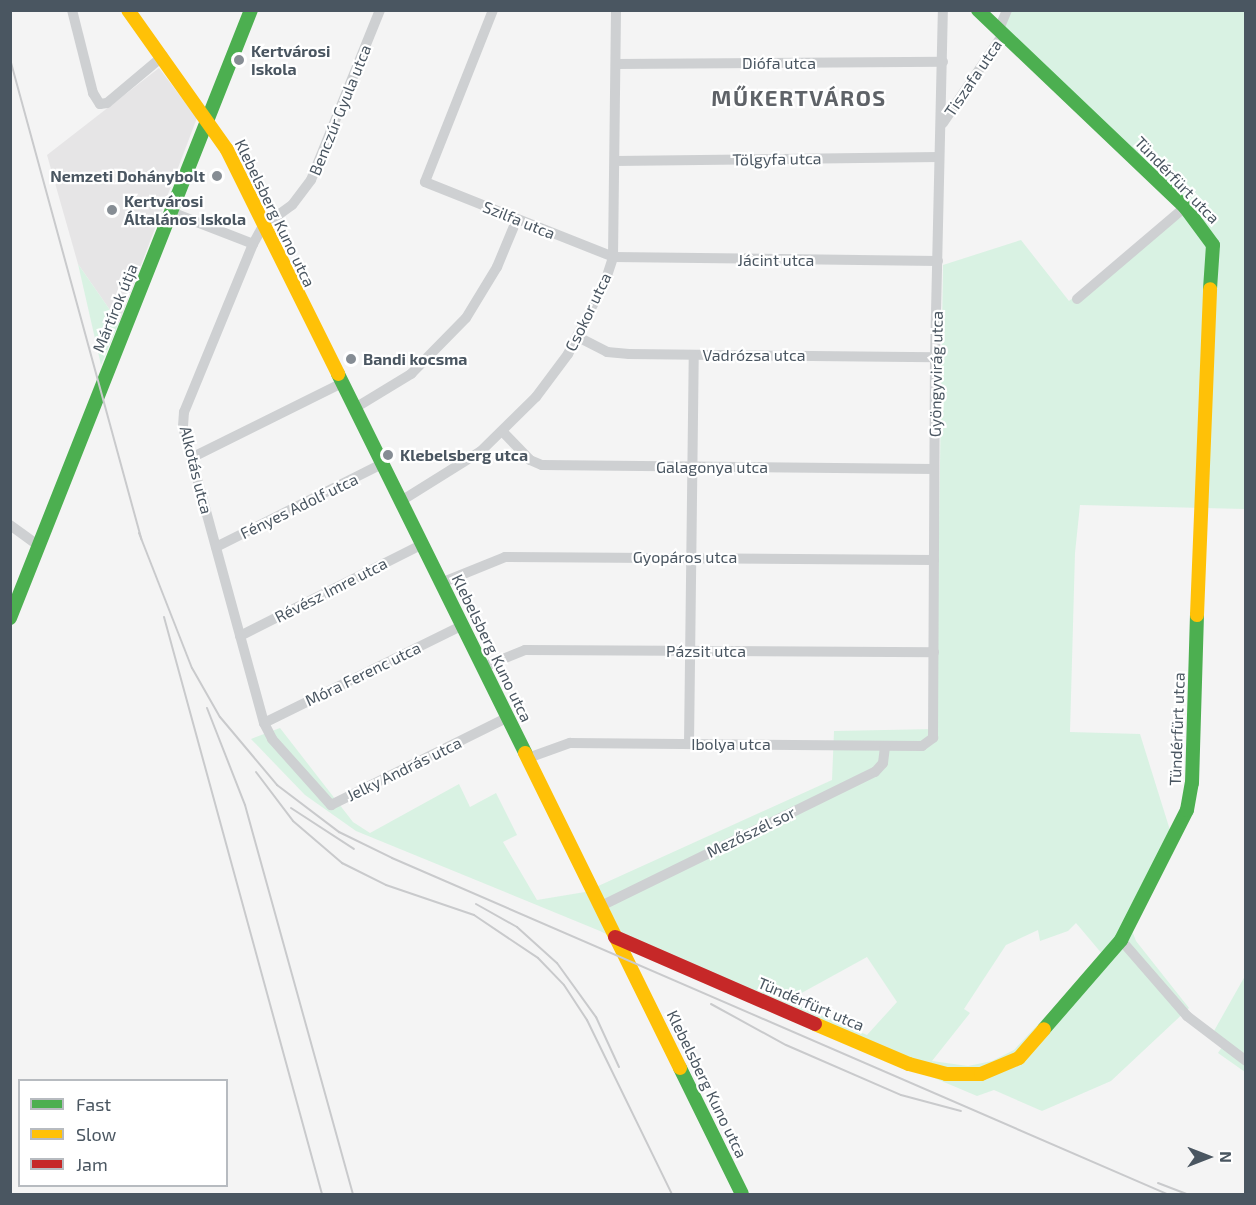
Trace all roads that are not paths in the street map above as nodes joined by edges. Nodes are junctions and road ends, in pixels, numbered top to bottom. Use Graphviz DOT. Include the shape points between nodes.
graph roads {
  1 [pos="72,10"];
  2 [pos="128,10"];
  3 [pos="251,10"];
  4 [pos="380,10"];
  5 [pos="493,10"];
  6 [pos="616,10"];
  7 [pos="944,10"];
  8 [pos="978,10"];
  9 [pos="1007,10"];
  10 [pos="1002,31"];
  11 [pos="163,56"];
  12 [pos="943,62"];
  13 [pos="616,64"];
  14 [pos="207,118"];
  15 [pos="942,123"];
  16 [pos="939,157"];
  17 [pos="615,161"];
  18 [pos="1185,207"];
  19 [pos="171,212"];
  20 [pos="517,219"];
  21 [pos="263,226"];
  22 [pos="253,244"];
  23 [pos="614,257"];
  24 [pos="938,261"];
  25 [pos="1077,299"];
  26 [pos="578,337"];
  27 [pos="694,355"];
  28 [pos="935,357"];
  29 [pos="342,383"];
  30 [pos="354,408"];
  31 [pos="503,432"];
  32 [pos="191,458"];
  33 [pos="382,464"];
  34 [pos="692,467"];
  35 [pos="934,469"];
  36 [pos="401,501"];
  37 [pos="10,525"];
  38 [pos="423,544"];
  39 [pos="39,546"];
  40 [pos="216,547"];
  41 [pos="692,556"];
  42 [pos="934,560"];
  43 [pos="441,583"];
  44 [pos="10,618"];
  45 [pos="461,626"];
  46 [pos="240,636"];
  47 [pos="690,651"];
  48 [pos="934,652"];
  49 [pos="483,667"];
  50 [pos="508,717"];
  51 [pos="264,723"];
  52 [pos="933,738"];
  53 [pos="689,744"];
  54 [pos="885,746"];
  55 [pos="528,758"];
  56 [pos="601,906"];
  57 [pos="615,938"];
  58 [pos="1121,940"];
  59 [pos="1245,1061"];
  60 [pos="742,1194"];
  1 -- 11 [label="street" via="93,93 100,104 107,104"];
  2 -- 11 [label="street, Klebelsberg Kuno utca"];
  3 -- 14 [label="street, Mártírok útja"];
  4 -- 21 [label="street, Benczúr Gyula utca" via="311,180 292,205"];
  5 -- 20 [label="street, Szilfa utca" via="425,182"];
  6 -- 13 [label="street, Csokor utca"];
  7 -- 12 [label="street, Gyöngyvirág utca"];
  8 -- 10 [label="street, Tündérfürt utca"];
  9 -- 10 [label="street, Tiszafa utca"];
  10 -- 15 [label="street, Tiszafa utca"];
  10 -- 18 [label="street, Tündérfürt utca"];
  11 -- 14 [label="street, Klebelsberg Kuno utca"];
  12 -- 13 [label="street, Diófa utca"];
  12 -- 15 [label="street, Gyöngyvirág utca"];
  13 -- 17 [label="street, Csokor utca"];
  14 -- 19 [label="street, Mártírok útja"];
  14 -- 21 [label="street, Klebelsberg Kuno utca"];
  15 -- 16 [label="street, Gyöngyvirág utca"];
  16 -- 17 [label="street, Tölgyfa utca"];
  16 -- 24 [label="street, Gyöngyvirág utca"];
  17 -- 23 [label="street, Csokor utca"];
  18 -- 25 [label="street"];
  18 -- 58 [label="street, Tündérfürt utca" via="1211,238 1214,254 1202,425 1192,783 1188,810"];
  19 -- 22 [label="street, Klebelsberg Kuno utca"];
  19 -- 39 [label="street, Mártírok útja"];
  20 -- 23 [label="street, Szilfa utca"];
  20 -- 30 [label="street" via="497,267 466,318 411,374"];
  21 -- 22 [label="street, Alkotás utca"];
  21 -- 29 [label="street, Klebelsberg Kuno utca"];
  22 -- 32 [label="street, Alkotás utca" via="184,412 183,427"];
  23 -- 24 [label="street, Jácint utca"];
  23 -- 26 [label="street, Csokor utca"];
  24 -- 28 [label="street, Gyöngyvirág utca"];
  26 -- 27 [label="street, Vadrózsa utca" via="617,354"];
  26 -- 31 [label="street, Csokor utca" via="551,379"];
  27 -- 28 [label="street, Vadrózsa utca"];
  27 -- 34 [label="street"];
  28 -- 35 [label="street, Gyöngyvirág utca"];
  29 -- 30 [label="street, Klebelsberg Kuno utca"];
  29 -- 32 [label="street"];
  30 -- 33 [label="street, Klebelsberg Kuno utca"];
  31 -- 34 [label="street, Galagonya utca" via="530,460 542,465"];
  31 -- 36 [label="street, Csokor utca" via="461,465"];
  32 -- 40 [label="street, Alkotás utca"];
  33 -- 36 [label="street, Klebelsberg Kuno utca"];
  33 -- 40 [label="street, Fényes Adolf utca"];
  34 -- 35 [label="street, Galagonya utca"];
  34 -- 41 [label="street"];
  35 -- 42 [label="street, Gyöngyvirág utca"];
  36 -- 38 [label="street, Klebelsberg Kuno utca"];
  37 -- 39 [label="street"];
  38 -- 43 [label="street, Klebelsberg Kuno utca"];
  38 -- 46 [label="street, Révész Imre utca"];
  39 -- 44 [label="street, Mártírok útja"];
  40 -- 46 [label="street, Alkotás utca"];
  41 -- 42 [label="street, Gyopáros utca"];
  41 -- 43 [label="street, Gyopáros utca" via="505,556"];
  41 -- 47 [label="street"];
  42 -- 48 [label="street, Gyöngyvirág utca"];
  43 -- 45 [label="street, Klebelsberg Kuno utca"];
  45 -- 49 [label="street, Klebelsberg Kuno utca"];
  45 -- 51 [label="street, Móra Ferenc utca"];
  46 -- 51 [label="street, Alkotás utca"];
  47 -- 48 [label="street, Pázsit utca"];
  47 -- 49 [label="street, Pázsit utca" via="525,650"];
  47 -- 53 [label="street"];
  48 -- 52 [label="street, Gyöngyvirág utca"];
  49 -- 50 [label="street, Klebelsberg Kuno utca"];
  50 -- 51 [label="street, Jelky András utca" via="331,805 272,739"];
  50 -- 55 [label="street, Klebelsberg Kuno utca"];
  52 -- 54 [label="street, Ibolya utca" via="927,745"];
  53 -- 54 [label="street, Ibolya utca"];
  53 -- 55 [label="street, Ibolya utca" via="570,743"];
  54 -- 56 [label="street, Mezőszél sor" via="883,763 875,772"];
  55 -- 56 [label="street, Klebelsberg Kuno utca"];
  56 -- 57 [label="street, Klebelsberg Kuno utca"];
  57 -- 58 [label="street, Tündérfürt utca" via="909,1064 964,1075 996,1070 1018,1058"];
  57 -- 60 [label="street, Klebelsberg Kuno utca"];
  58 -- 59 [label="street" via="1187,1016"];
}
